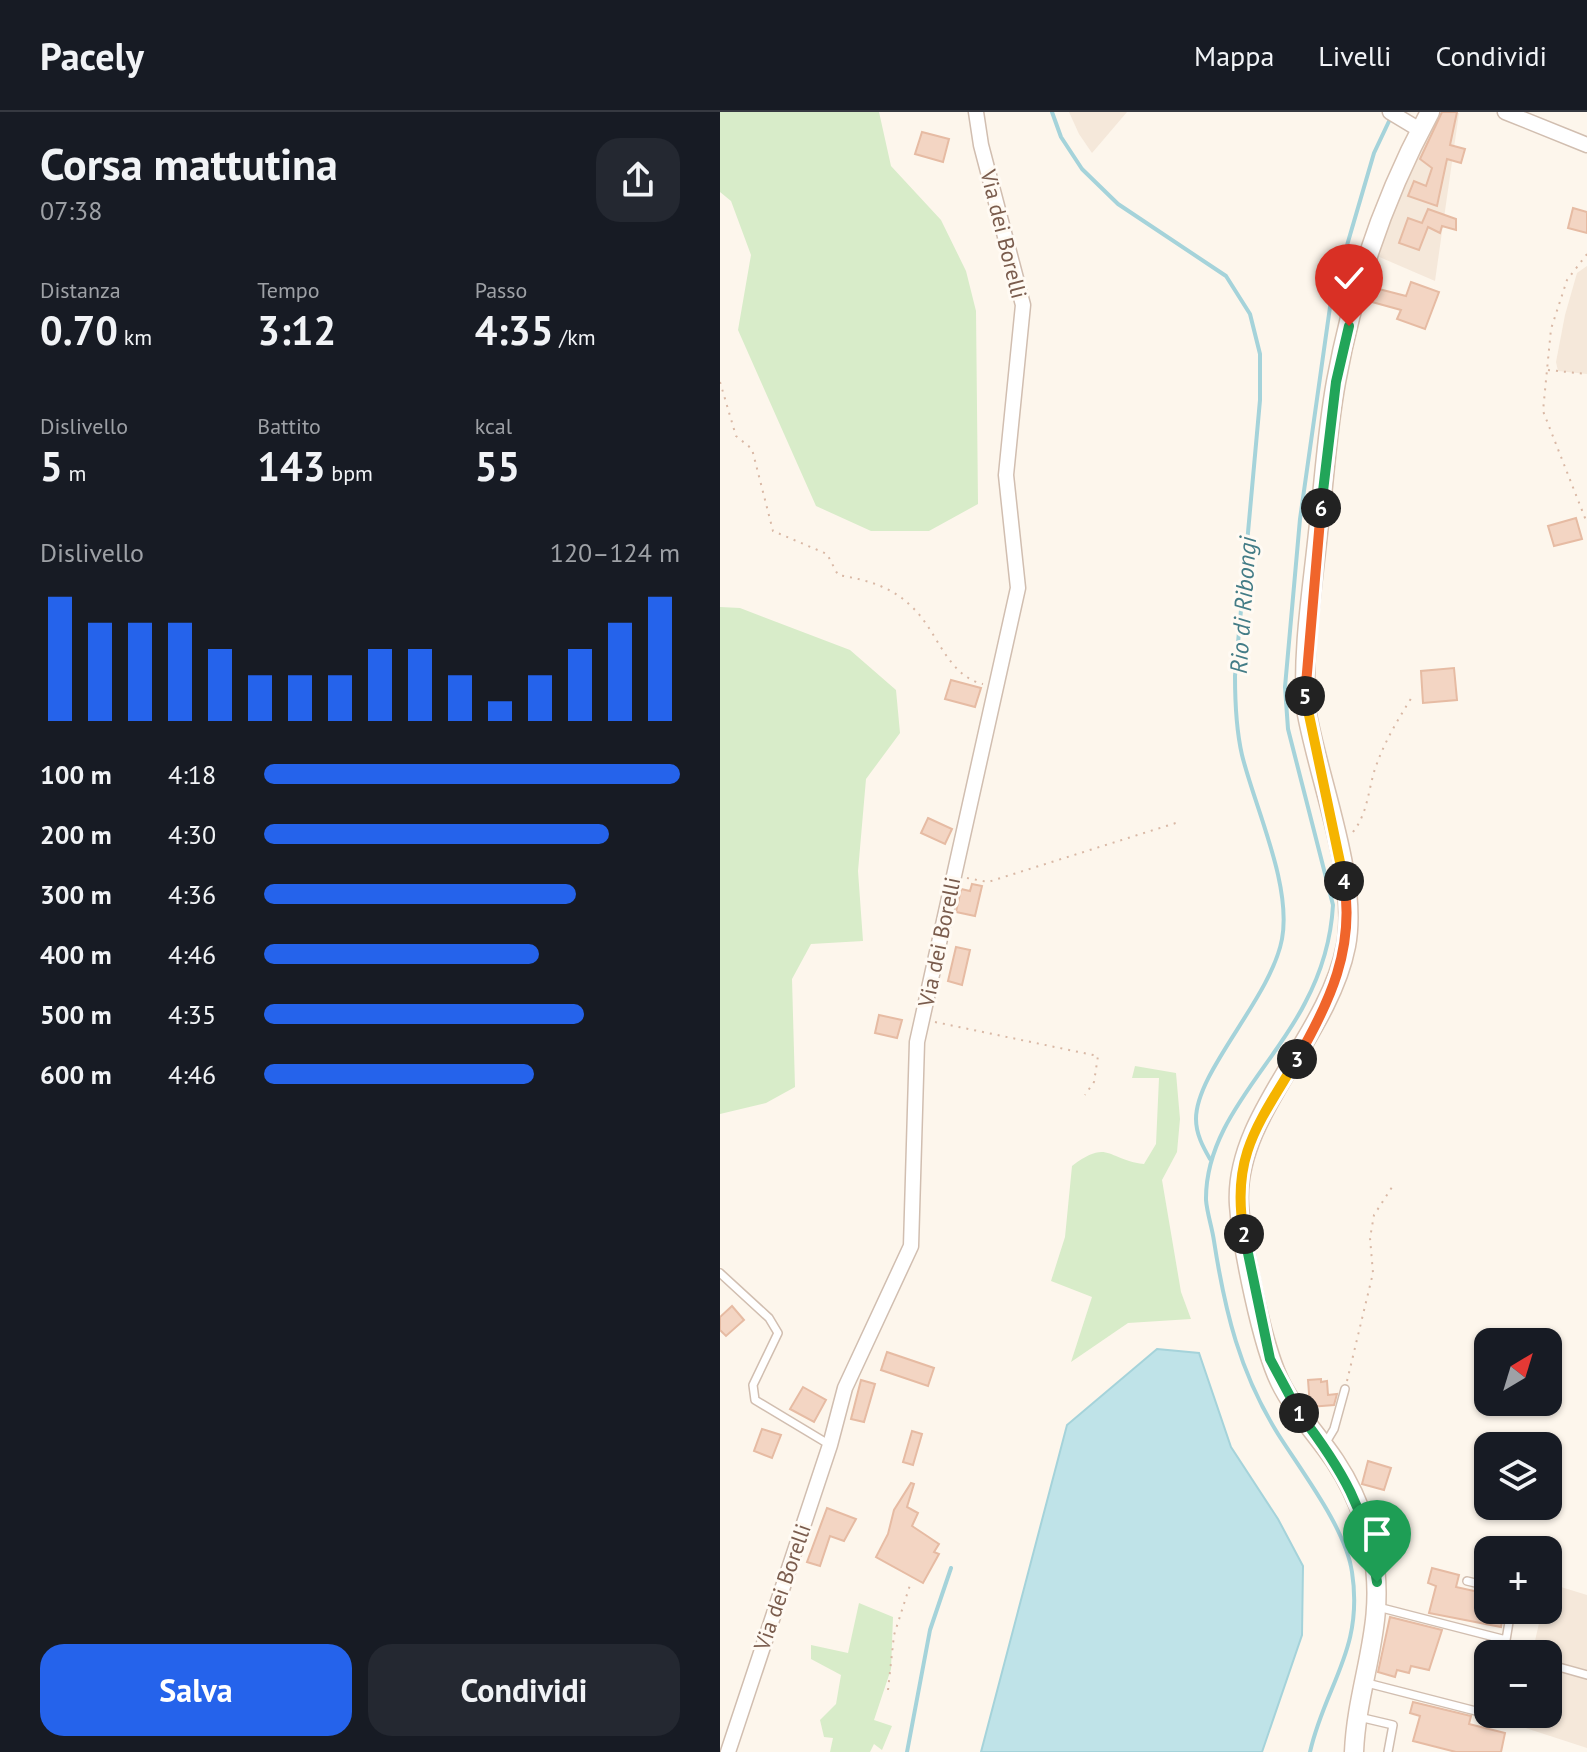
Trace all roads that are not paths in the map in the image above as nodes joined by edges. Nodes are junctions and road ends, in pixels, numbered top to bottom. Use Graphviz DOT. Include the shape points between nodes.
graph roads {
  1 [pos="976,112"];
  2 [pos="1390,112"];
  3 [pos="1430,112"];
  4 [pos="1505,112"];
  5 [pos="1414,127"];
  6 [pos="1583,139"];
  7 [pos="720,1273"];
  8 [pos="1345,1389"];
  9 [pos="830,1445"];
  10 [pos="1324,1446"];
  11 [pos="1467,1581"];
  12 [pos="1474,1583"];
  13 [pos="1378,1607"];
  14 [pos="1509,1624"];
  15 [pos="1562,1668"];
  16 [pos="1587,1675"];
  17 [pos="1365,1682"];
  18 [pos="1474,1710"];
  19 [pos="1357,1716"];
  20 [pos="728,1752"];
  21 [pos="1354,1752"];
  22 [pos="1388,1752"];
  1 -- 9 [label="street, Via dei Borelli" via="1023,305 1006,475 1018,588 917,1042 911,1246 852,1369"];
  2 -- 5 [label="street"];
  3 -- 5 [label="main road"];
  4 -- 6 [label="street"];
  5 -- 10 [label="main road" via="1339,369 1304,685 1348,915 1342,959 1323,1013 1251,1137 1239,1175 1270,1359 1293,1404"];
  7 -- 9 [label="lane" via="778,1333 753,1385 755,1400"];
  8 -- 10 [label="lane"];
  9 -- 20 [label="street, Via dei Borelli"];
  10 -- 13 [label="main road" via="1362,1513 1375,1565"];
  11 -- 12 [label="lane"];
  13 -- 14 [label="lane" via="1506,1640"];
  13 -- 17 [label="main road"];
  15 -- 16 [label="lane"];
  17 -- 18 [label="lane"];
  17 -- 19 [label="main road"];
  19 -- 21 [label="main road"];
  19 -- 22 [label="lane" via="1393,1725"];
}
